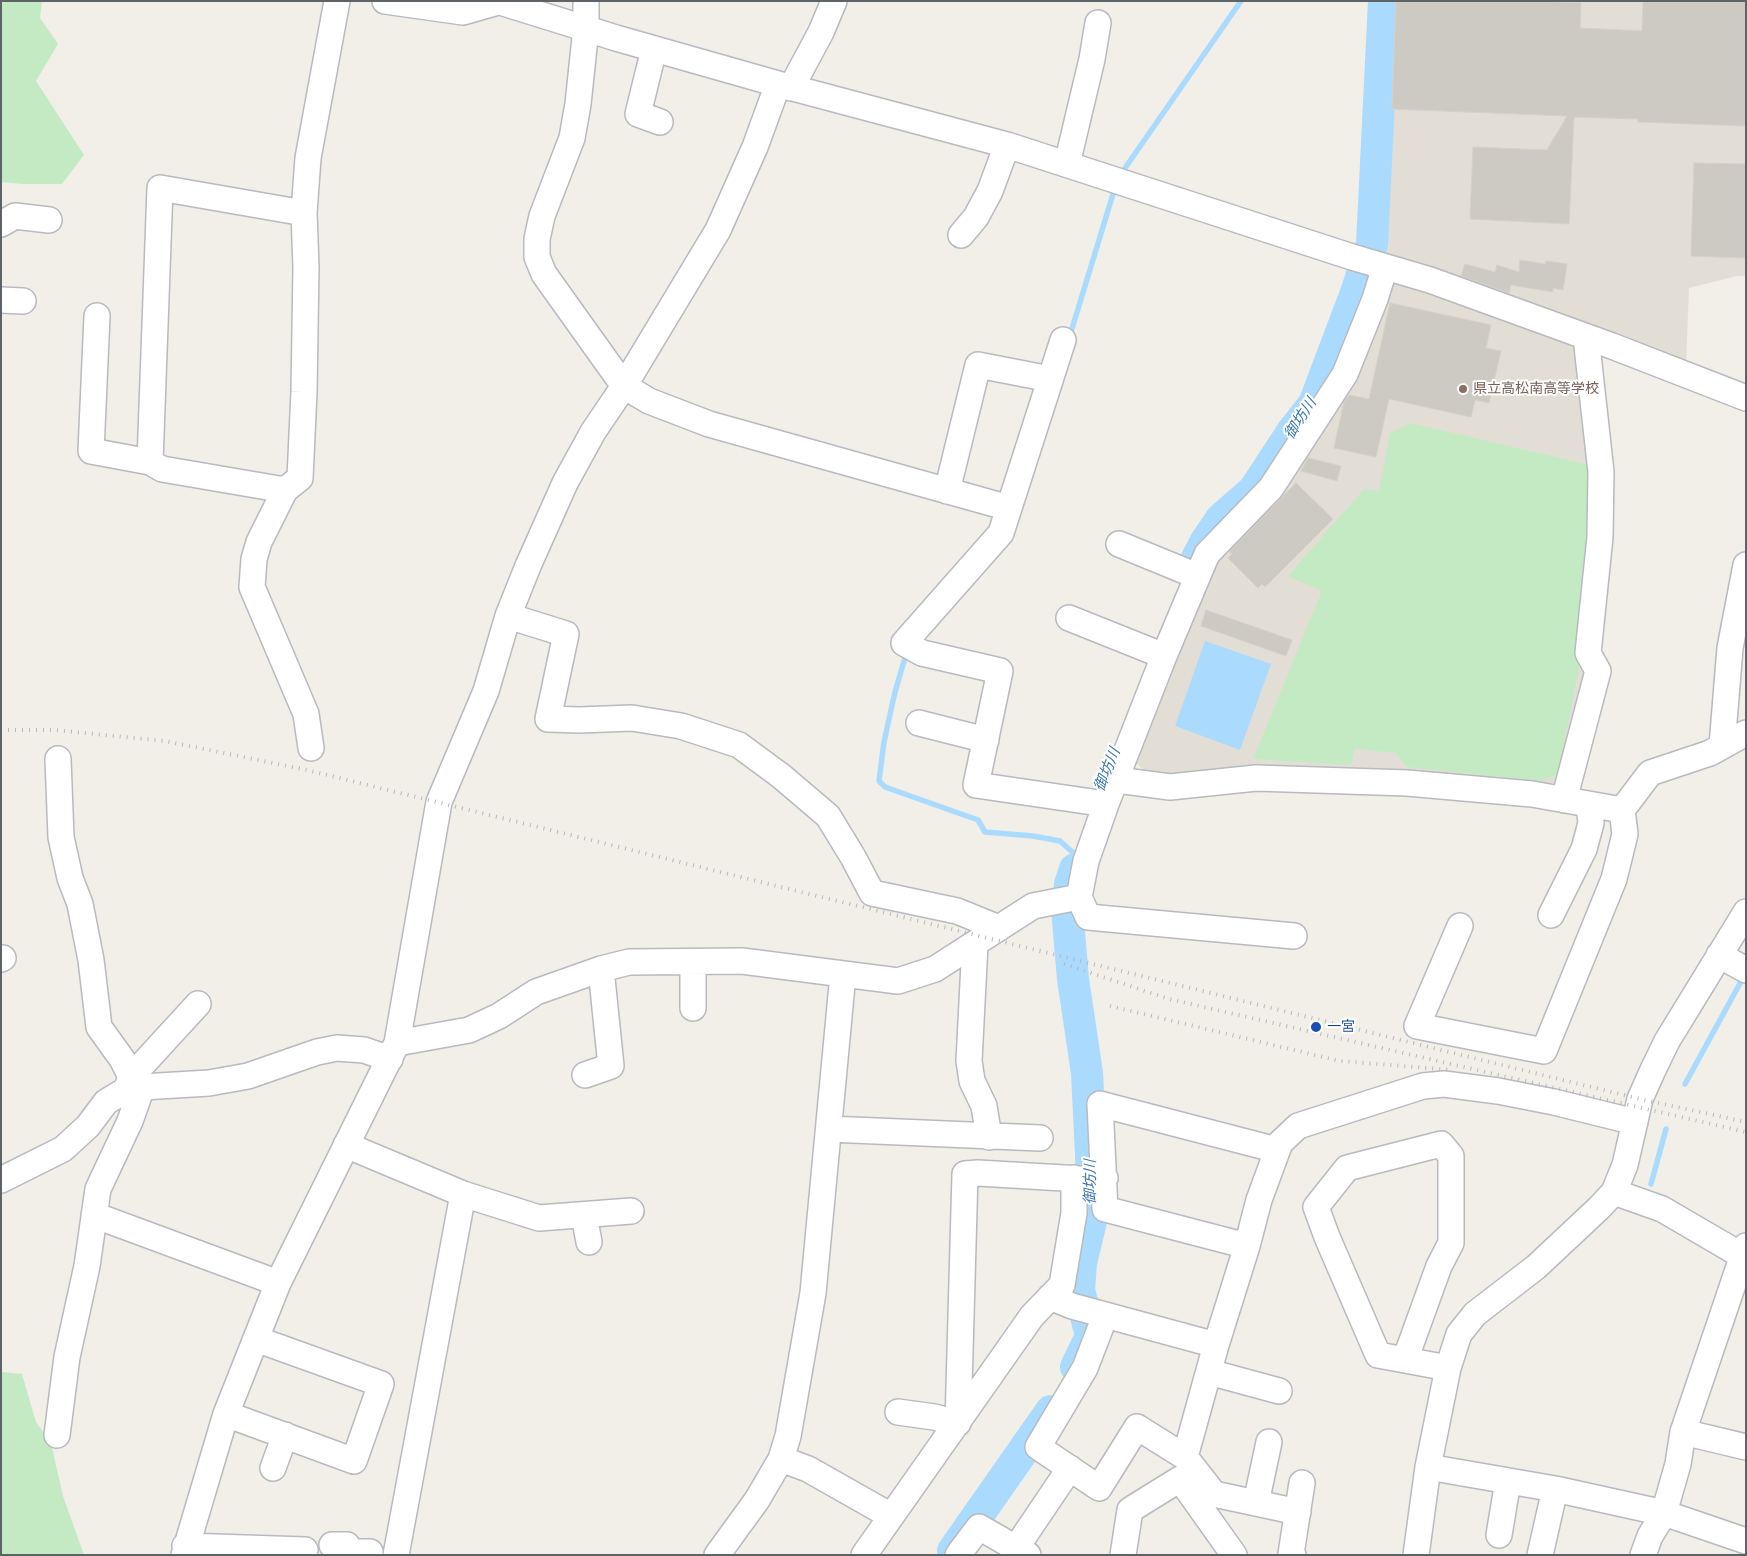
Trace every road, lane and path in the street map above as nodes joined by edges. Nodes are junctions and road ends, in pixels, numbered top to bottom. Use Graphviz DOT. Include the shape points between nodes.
graph roads {
  1 [pos="337,1"];
  2 [pos="385,1"];
  3 [pos="497,1"];
  4 [pos="586,1"];
  5 [pos="834,1"];
  6 [pos="1098,23"];
  7 [pos="586,28"];
  8 [pos="654,49"];
  9 [pos="785,86"];
  10 [pos="660,122"];
  11 [pos="1007,145"];
  12 [pos="1066,164"];
  13 [pos="304,214"];
  14 [pos="49,220"];
  15 [pos="1,224"];
  16 [pos="961,235"];
  17 [pos="1383,266"];
  18 [pos="96,316"];
  19 [pos="1586,337"];
  20 [pos="1063,340"];
  21 [pos="1050,379"];
  22 [pos="624,386"];
  23 [pos="1746,398"];
  24 [pos="150,462"];
  25 [pos="285,490"];
  26 [pos="947,491"];
  27 [pos="1009,508"];
  28 [pos="1119,544"];
  29 [pos="1746,565"];
  30 [pos="1190,574"];
  31 [pos="508,616"];
  32 [pos="1068,618"];
  33 [pos="1158,654"];
  34 [pos="919,723"];
  35 [pos="1746,733"];
  36 [pos="986,740"];
  37 [pos="1722,746"];
  38 [pos="311,748"];
  39 [pos="58,759"];
  40 [pos="1117,780"];
  41 [pos="1564,800"];
  42 [pos="1098,803"];
  43 [pos="1589,805"];
  44 [pos="1622,810"];
  45 [pos="1074,898"];
  46 [pos="1746,912"];
  47 [pos="1550,915"];
  48 [pos="1460,926"];
  49 [pos="999,928"];
  50 [pos="1294,936"];
  51 [pos="975,944"];
  52 [pos="1719,955"];
  53 [pos="694,962"];
  54 [pos="601,969"];
  55 [pos="1746,970"];
  56 [pos="843,974"];
  57 [pos="198,1004"];
  58 [pos="694,1008"];
  59 [pos="393,1051"];
  60 [pos="585,1075"];
  61 [pos="133,1085"];
  62 [pos="1635,1122"];
  63 [pos="829,1129"];
  64 [pos="984,1136"];
  65 [pos="1040,1138"];
  66 [pos="346,1145"];
  67 [pos="1277,1150"];
  68 [pos="978,1173"];
  69 [pos="1087,1178"];
  70 [pos="1,1180"];
  71 [pos="1614,1192"];
  72 [pos="463,1194"];
  73 [pos="631,1211"];
  74 [pos="94,1215"];
  75 [pos="584,1215"];
  76 [pos="589,1242"];
  77 [pos="1247,1246"];
  78 [pos="1744,1253"];
  79 [pos="278,1283"];
  80 [pos="1061,1301"];
  81 [pos="1102,1315"];
  82 [pos="256,1339"];
  83 [pos="1216,1345"];
  84 [pos="1405,1360"];
  85 [pos="1448,1368"];
  86 [pos="1209,1372"];
  87 [pos="1279,1391"];
  88 [pos="898,1412"];
  89 [pos="226,1414"];
  90 [pos="958,1423"];
  91 [pos="1683,1432"];
  92 [pos="57,1434"];
  93 [pos="285,1435"];
  94 [pos="1270,1442"];
  95 [pos="1746,1447"];
  96 [pos="1185,1457"];
  97 [pos="782,1459"];
  98 [pos="1428,1467"];
  99 [pos="273,1468"];
  100 [pos="1070,1468"];
  101 [pos="1508,1481"];
  102 [pos="1302,1483"];
  103 [pos="1555,1489"];
  104 [pos="1256,1503"];
  105 [pos="1298,1512"];
  106 [pos="1664,1513"];
  107 [pos="891,1516"];
  108 [pos="1499,1536"];
  109 [pos="1746,1541"];
  110 [pos="185,1550"];
  111 [pos="305,1550"];
  112 [pos="1022,1551"];
  113 [pos="268,1552"];
  114 [pos="396,1555"];
  115 [pos="717,1555"];
  116 [pos="864,1555"];
  117 [pos="958,1555"];
  118 [pos="1122,1555"];
  119 [pos="1234,1555"];
  120 [pos="1293,1555"];
  121 [pos="1416,1555"];
  122 [pos="1540,1555"];
  123 [pos="1643,1555"];
  1 -- 13 [label="street" via="308,158"];
  2 -- 3 [label="street" via="463,12"];
  3 -- 7 [label="street"];
  4 -- 7 [label="street"];
  5 -- 9 [label="street" via="821,32"];
  6 -- 12 [label="street"];
  7 -- 8 [label="street"];
  7 -- 22 [label="street" via="572,138 542,216 536,239 537,257 544,274"];
  8 -- 9 [label="street"];
  8 -- 10 [label="street" via="638,114"];
  9 -- 11 [label="street"];
  9 -- 22 [label="street" via="718,230"];
  11 -- 12 [label="street"];
  11 -- 16 [label="street" via="990,191 976,217"];
  12 -- 17 [label="street"];
  13 -- 24 [label="street" via="160,188"];
  13 -- 25 [label="street" via="306,267 300,478"];
  14 -- 15 [label="street" via="15,216"];
  17 -- 19 [label="street"];
  17 -- 30 [label="street" via="1375,300 1345,374 1271,488"];
  18 -- 24 [label="street" via="91,450"];
  19 -- 23 [label="street"];
  19 -- 41 [label="street" via="1601,472 1600,537 1588,653 1598,671"];
  20 -- 21 [label="street"];
  21 -- 26 [label="street" via="978,364"];
  21 -- 27 [label="street"];
  22 -- 26 [label="street" via="649,401 709,424"];
  22 -- 31 [label="street" via="593,432 565,483"];
  24 -- 25 [label="street" via="162,469"];
  25 -- 38 [label="street" via="254,559 252,586 306,714"];
  26 -- 27 [label="street"];
  27 -- 36 [label="street" via="1001,533 904,643 922,653 1000,671"];
  28 -- 30 [label="street"];
  29 -- 37 [label="street" via="1730,648"];
  30 -- 33 [label="street"];
  31 -- 49 [label="street" via="566,634 548,719 632,718 680,726 740,745 828,816 872,893 957,911"];
  31 -- 59 [label="street" via="486,691 439,802"];
  32 -- 33 [label="street"];
  33 -- 40 [label="street"];
  34 -- 36 [label="street"];
  35 -- 37 [label="street"];
  36 -- 42 [label="street" via="976,785"];
  37 -- 44 [label="street" via="1650,773"];
  39 -- 61 [label="street" via="61,837 70,878 80,904 91,960 98,1027 122,1059"];
  40 -- 41 [label="street" via="1170,787 1256,778 1407,783 1532,794"];
  40 -- 42 [label="street"];
  41 -- 43 [label="street"];
  42 -- 45 [label="street" via="1086,861"];
  43 -- 44 [label="street"];
  43 -- 47 [label="street" via="1591,823 1584,849"];
  44 -- 48 [label="street" via="1625,834 1614,879 1544,1051 1417,1026"];
  45 -- 49 [label="street" via="1033,906"];
  45 -- 50 [label="street" via="1088,917"];
  46 -- 52 [label="street"];
  49 -- 51 [label="street"];
  51 -- 56 [label="street" via="936,969 898,980"];
  51 -- 64 [label="street" via="969,1061 972,1081 984,1106"];
  52 -- 55 [label="street"];
  52 -- 62 [label="street" via="1667,1041 1640,1099"];
  53 -- 54 [label="street" via="629,962"];
  53 -- 56 [label="street" via="742,961"];
  53 -- 58 [label="street"];
  54 -- 59 [label="street" via="536,992 499,1016 469,1030"];
  54 -- 60 [label="street" via="611,1066"];
  56 -- 63 [label="street"];
  57 -- 61 [label="street"];
  59 -- 61 [label="street" via="336,1048 209,1083"];
  59 -- 66 [label="street"];
  61 -- 70 [label="street" via="106,1102 88,1126 64,1149"];
  61 -- 74 [label="street" via="130,1121 98,1188"];
  62 -- 67 [label="street" via="1498,1090 1444,1084 1423,1086 1298,1126"];
  62 -- 71 [label="street" via="1625,1165"];
  63 -- 64 [label="street"];
  63 -- 97 [label="street" via="813,1293"];
  64 -- 65 [label="street"];
  64 -- 68 [label="street"];
  66 -- 72 [label="street"];
  66 -- 79 [label="street"];
  67 -- 69 [label="street" via="1100,1104"];
  67 -- 77 [label="street"];
  68 -- 69 [label="street"];
  68 -- 90 [label="street" via="964,1174"];
  69 -- 77 [label="street" via="1105,1209"];
  69 -- 80 [label="street" via="1074,1213"];
  71 -- 78 [label="street" via="1662,1210"];
  71 -- 85 [label="street" via="1536,1267 1475,1314 1460,1334"];
  72 -- 75 [label="street" via="539,1218"];
  72 -- 114 [label="street"];
  73 -- 75 [label="street"];
  74 -- 79 [label="street"];
  74 -- 92 [label="street"];
  75 -- 76 [label="street"];
  77 -- 83 [label="street"];
  78 -- 91 [label="street"];
  79 -- 82 [label="street"];
  80 -- 81 [label="street"];
  80 -- 90 [label="street" via="1032,1316"];
  81 -- 83 [label="street"];
  81 -- 100 [label="street" via="1085,1368 1038,1447"];
  82 -- 89 [label="street"];
  82 -- 93 [label="street" via="381,1384 354,1461"];
  83 -- 86 [label="street"];
  84 -- 84 [label="street" via="1378,1355 1316,1207 1347,1168 1441,1144 1451,1156 1451,1243 1439,1266"];
  84 -- 85 [label="street"];
  85 -- 98 [label="street"];
  86 -- 87 [label="street"];
  86 -- 96 [label="street"];
  88 -- 90 [label="street" via="934,1416"];
  89 -- 93 [label="street"];
  89 -- 110 [label="street"];
  90 -- 107 [label="street"];
  91 -- 95 [label="street"];
  91 -- 106 [label="street"];
  93 -- 99 [label="street"];
  94 -- 104 [label="street"];
  96 -- 100 [label="street" via="1137,1427 1099,1488"];
  96 -- 104 [label="street" via="1214,1494"];
  97 -- 107 [label="street" via="808,1469"];
  97 -- 115 [label="street"];
  98 -- 101 [label="street"];
  98 -- 121 [label="street"];
  100 -- 112 [label="street"];
  101 -- 103 [label="street"];
  101 -- 108 [label="street"];
  102 -- 105 [label="street"];
  103 -- 106 [label="street"];
  103 -- 122 [label="street"];
  104 -- 105 [label="street"];
  105 -- 120 [label="street"];
  106 -- 109 [label="street"];
  106 -- 123 [label="street"];
  107 -- 116 [label="street"];
  110 -- 113 [label="street"];
  111 -- 113 [label="street"];
  112 -- 117 [label="street" via="979,1527"];
  118 -- 119 [label="street" via="1130,1510 1180,1480"];
}
